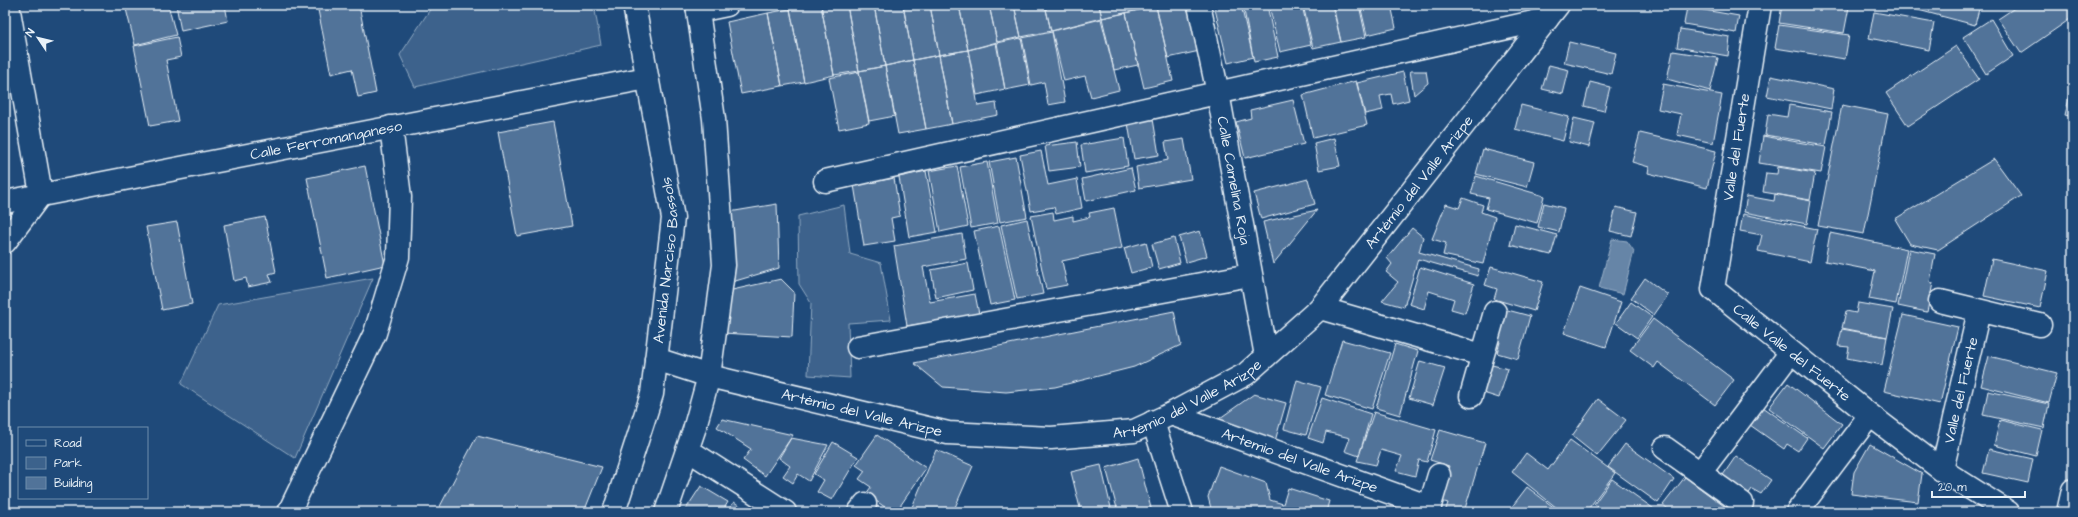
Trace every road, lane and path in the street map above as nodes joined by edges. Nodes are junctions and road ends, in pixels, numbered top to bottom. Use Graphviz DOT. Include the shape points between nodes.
graph roads {
  1 [pos="8,5"];
  2 [pos="634,5"];
  3 [pos="727,5"];
  4 [pos="1199,5"];
  5 [pos="1760,5"];
  6 [pos="697,8"];
  7 [pos="1552,12"];
  8 [pos="647,78"];
  9 [pos="1218,93"];
  10 [pos="391,127"];
  11 [pos="825,181"];
  12 [pos="41,194"];
  13 [pos="5,202"];
  14 [pos="5,242"];
  15 [pos="1250,275"];
  16 [pos="1712,289"];
  17 [pos="1940,301"];
  18 [pos="1320,308"];
  19 [pos="1979,311"];
  20 [pos="1495,312"];
  21 [pos="2040,325"];
  22 [pos="858,347"];
  23 [pos="1791,352"];
  24 [pos="1482,354"];
  25 [pos="1266,356"];
  26 [pos="656,360"];
  27 [pos="709,376"];
  28 [pos="1471,396"];
  29 [pos="1870,415"];
  30 [pos="1162,418"];
  31 [pos="1665,448"];
  32 [pos="688,450"];
  33 [pos="1942,470"];
  34 [pos="1700,473"];
  35 [pos="1440,475"];
  36 [pos="2073,490"];
  37 [pos="1742,503"];
  38 [pos="1429,509"];
  39 [pos="289,512"];
  40 [pos="614,512"];
  41 [pos="666,512"];
  42 [pos="785,512"];
  43 [pos="1182,512"];
  44 [pos="1797,512"];
  45 [pos="2008,512"];
  46 [pos="2068,512"];
  1 -- 12 [label="street"];
  2 -- 8 [label="street, Avenida Narciso Bassols"];
  3 -- 6 [label="street"];
  4 -- 9 [label="street, Calle Camelina Roja"];
  5 -- 16 [label="street, Valle del Fuerte"];
  6 -- 27 [label="street" via="714,119 724,265"];
  7 -- 9 [label="street"];
  7 -- 18 [label="street, Artémio del Valle Arizpe"];
  8 -- 10 [label="street, Calle Ferromanganeso"];
  8 -- 26 [label="street, Avenida Narciso Bassols" via="673,218"];
  9 -- 11 [label="street"];
  9 -- 15 [label="street, Calle Camelina Roja"];
  10 -- 12 [label="street, Calle Ferromanganeso"];
  10 -- 39 [label="street" via="400,198 398,257 375,333"];
  12 -- 13 [label="street, Calle Ferromanganeso"];
  12 -- 14 [label="street"];
  15 -- 22 [label="street"];
  15 -- 25 [label="street, Calle Camelina Roja"];
  16 -- 23 [label="street, Calle Valle del Fuerte"];
  17 -- 19 [label="street"];
  18 -- 24 [label="street"];
  18 -- 25 [label="street, Artémio del Valle Arizpe"];
  19 -- 21 [label="street"];
  19 -- 33 [label="street, Valle del Fuerte"];
  20 -- 24 [label="street"];
  23 -- 29 [label="street, Calle Valle del Fuerte"];
  23 -- 34 [label="street"];
  24 -- 28 [label="street"];
  25 -- 30 [label="street, Artémio del Valle Arizpe" via="1246,374"];
  26 -- 27 [label="street, Artémio del Valle Arizpe"];
  26 -- 40 [label="street, Avenida Narciso Bassols" via="652,394"];
  27 -- 30 [label="street, Artémio del Valle Arizpe" via="948,433 1051,438 1134,431"];
  27 -- 32 [label="street"];
  29 -- 33 [label="street, Calle Valle del Fuerte"];
  29 -- 44 [label="street"];
  30 -- 38 [label="street, Artemio del Valle Arizpe"];
  30 -- 43 [label="street"];
  31 -- 34 [label="street"];
  32 -- 41 [label="street"];
  32 -- 42 [label="street"];
  33 -- 45 [label="street, Calle Valle del Fuerte"];
  34 -- 37 [label="street"];
  35 -- 38 [label="street, Artemio del Valle Arizpe"];
  36 -- 46 [label="street"];
}
